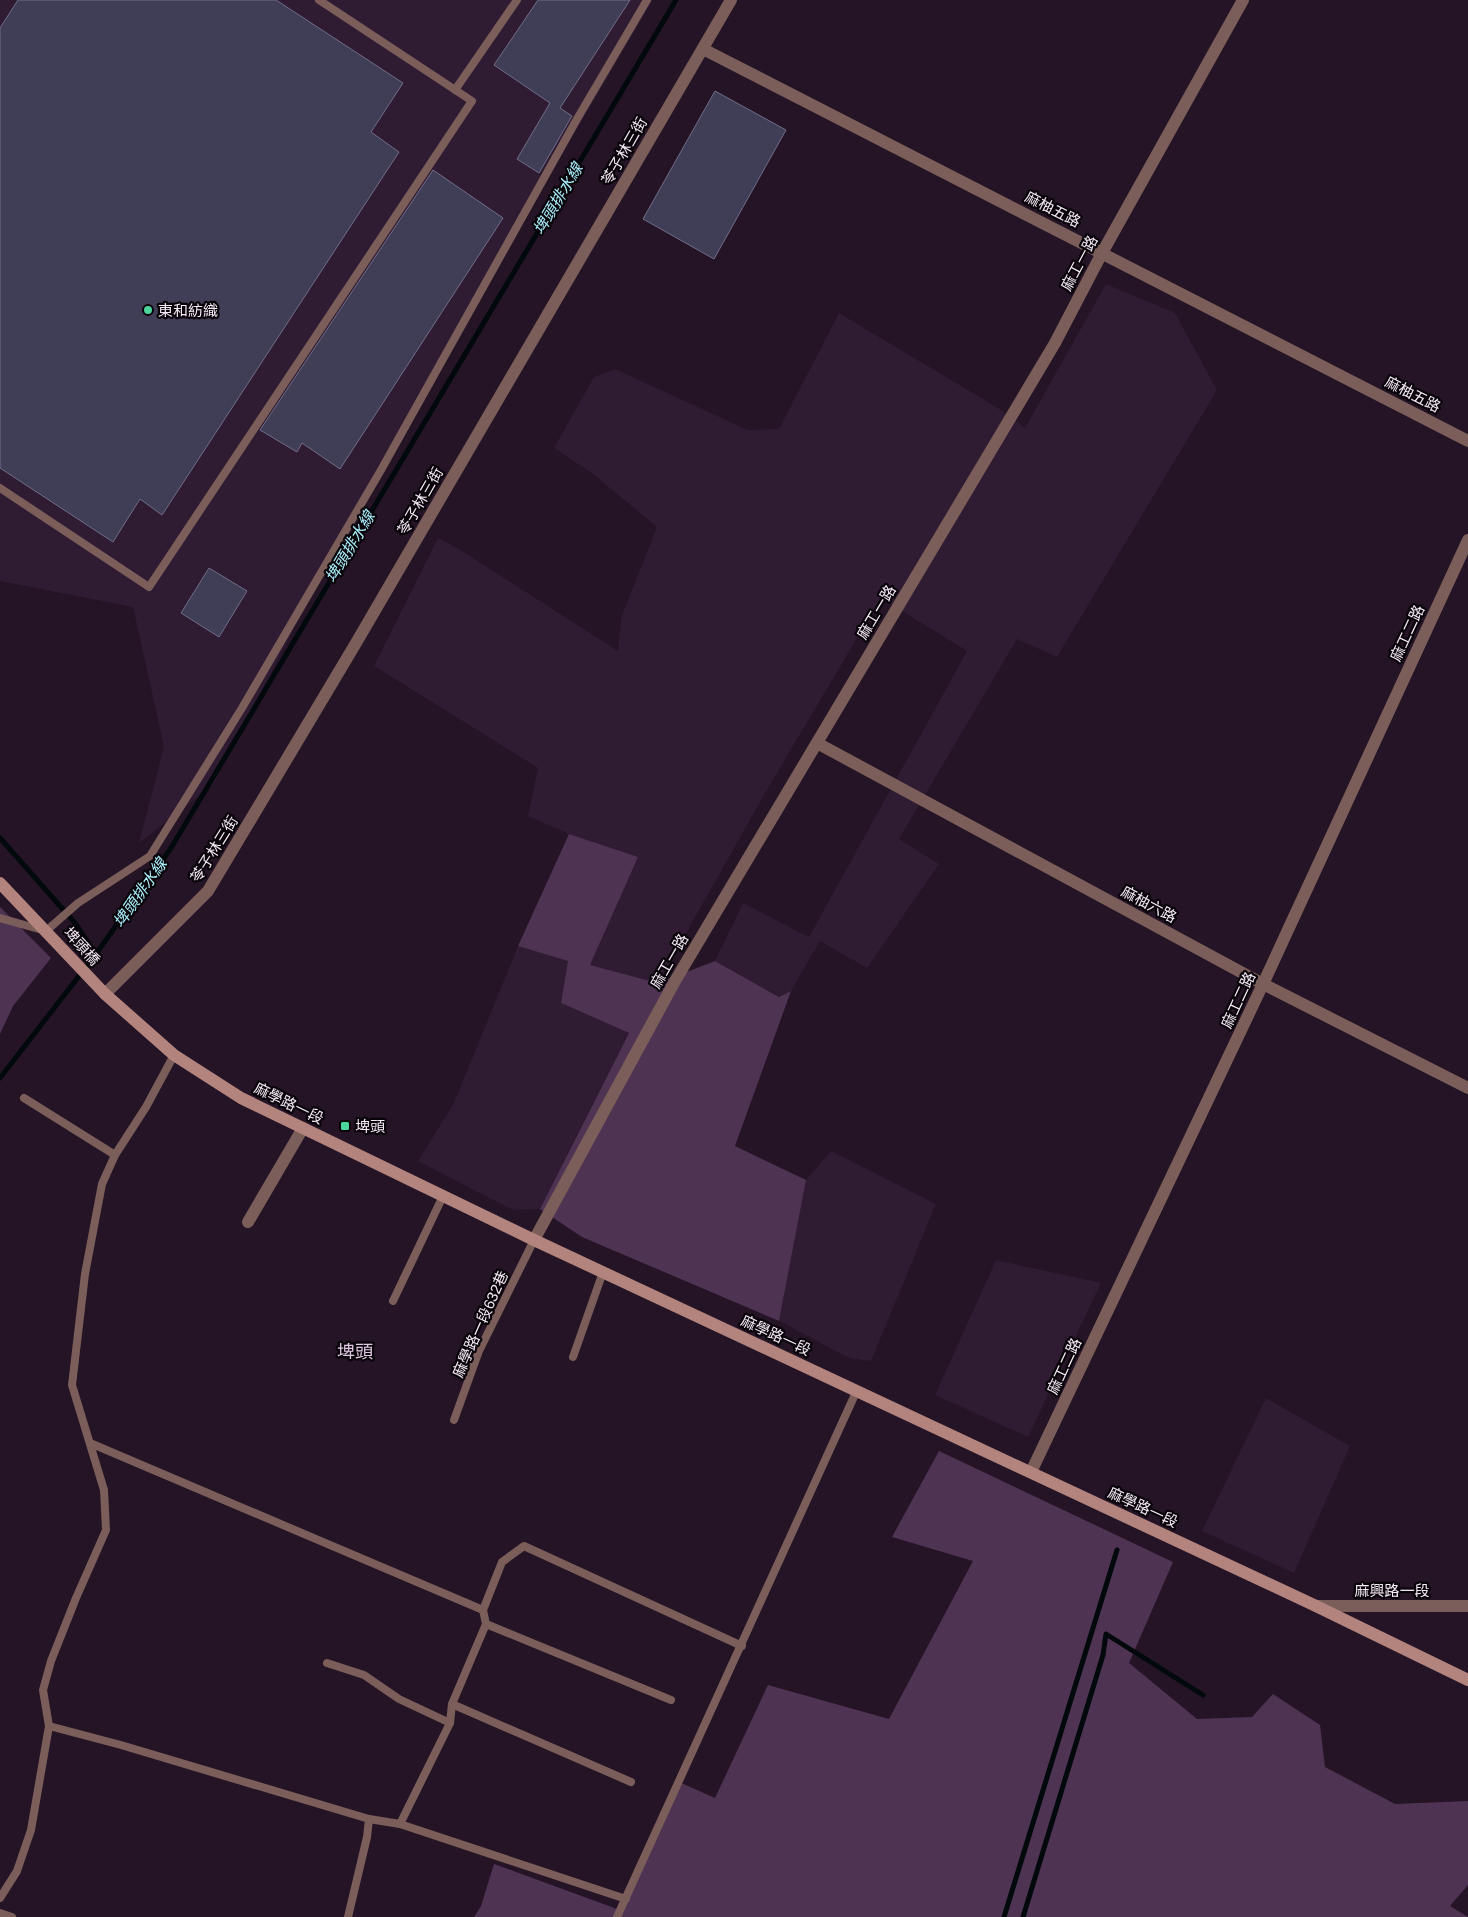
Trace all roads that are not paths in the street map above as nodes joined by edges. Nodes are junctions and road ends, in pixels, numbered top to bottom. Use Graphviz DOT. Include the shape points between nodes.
graph roads {
  1 [pos="319,0"];
  2 [pos="517,0"];
  3 [pos="647,0"];
  4 [pos="731,0"];
  5 [pos="1243,0"];
  6 [pos="702,49"];
  7 [pos="454,90"];
  8 [pos="1102,253"];
  9 [pos="1468,441"];
  10 [pos="0,488"];
  11 [pos="1468,540"];
  12 [pos="817,743"];
  13 [pos="0,883"];
  14 [pos="0,918"];
  15 [pos="46,931"];
  16 [pos="94,983"];
  17 [pos="1263,984"];
  18 [pos="105,994"];
  19 [pos="174,1055"];
  20 [pos="1468,1088"];
  21 [pos="24,1098"];
  22 [pos="303,1128"];
  23 [pos="114,1154"];
  24 [pos="443,1196"];
  25 [pos="248,1222"];
  26 [pos="534,1240"];
  27 [pos="603,1272"];
  28 [pos="393,1301"];
  29 [pos="573,1357"];
  30 [pos="857,1390"];
  31 [pos="454,1420"];
  32 [pos="90,1443"];
  33 [pos="1031,1472"];
  34 [pos="1316,1606"];
  35 [pos="1468,1606"];
  36 [pos="484,1610"];
  37 [pos="486,1624"];
  38 [pos="742,1646"];
  39 [pos="327,1663"];
  40 [pos="1468,1680"];
  41 [pos="671,1700"];
  42 [pos="452,1704"];
  43 [pos="450,1723"];
  44 [pos="48,1726"];
  45 [pos="631,1782"];
  46 [pos="369,1819"];
  47 [pos="400,1824"];
  48 [pos="0,1898"];
  49 [pos="626,1899"];
  50 [pos="0,1912"];
  51 [pos="12,1917"];
  52 [pos="348,1917"];
  53 [pos="617,1917"];
  1 -- 7 [label="lane"];
  2 -- 7 [label="lane"];
  3 -- 15 [label="lane" via="366,495 242,708 150,856 78,903"];
  4 -- 6 [label="street, 苓子林三街"];
  5 -- 8 [label="street, 麻工一路"];
  6 -- 8 [label="street, 麻柚五路"];
  6 -- 18 [label="street, 苓子林三街" via="356,644 208,891"];
  7 -- 10 [label="lane" via="472,101 149,587"];
  8 -- 9 [label="street, 麻柚五路"];
  8 -- 12 [label="street, 麻工一路" via="1056,343"];
  11 -- 17 [label="street, 麻工二路"];
  12 -- 17 [label="street, 麻柚六路"];
  12 -- 26 [label="street, 麻工一路" via="675,981"];
  13 -- 15 [label="main road"];
  14 -- 15 [label="lane"];
  15 -- 16 [label="main road, 埤頭橋"];
  16 -- 18 [label="main road, 麻學路一段"];
  17 -- 20 [label="street, 麻柚六路"];
  17 -- 33 [label="street, 麻工二路"];
  18 -- 19 [label="main road, 麻學路一段"];
  19 -- 22 [label="main road, 麻學路一段" via="241,1098"];
  19 -- 23 [label="lane" via="146,1107"];
  21 -- 23 [label="lane"];
  22 -- 24 [label="main road, 麻學路一段"];
  22 -- 25 [label="street"];
  23 -- 32 [label="lane" via="102,1184 84,1274 72,1385"];
  24 -- 26 [label="main road, 麻學路一段"];
  24 -- 28 [label="lane"];
  26 -- 27 [label="main road, 麻學路一段"];
  26 -- 31 [label="lane, 麻學路一段632巷" via="479,1351"];
  27 -- 29 [label="lane"];
  27 -- 30 [label="main road, 麻學路一段"];
  30 -- 33 [label="main road, 麻學路一段"];
  30 -- 38 [label="lane"];
  32 -- 36 [label="lane"];
  32 -- 44 [label="lane" via="104,1490 106,1530 51,1661 43,1690"];
  33 -- 34 [label="main road, 麻學路一段"];
  34 -- 35 [label="street, 麻興路一段"];
  34 -- 40 [label="main road, 麻學路一段"];
  36 -- 37 [label="lane"];
  36 -- 38 [label="lane" via="502,1562 524,1546"];
  37 -- 41 [label="lane"];
  37 -- 42 [label="lane"];
  38 -- 49 [label="lane"];
  39 -- 43 [label="lane" via="364,1675 399,1699"];
  42 -- 43 [label="lane"];
  42 -- 45 [label="lane"];
  43 -- 47 [label="lane"];
  44 -- 46 [label="lane" via="121,1744"];
  44 -- 48 [label="lane" via="31,1830 17,1871"];
  46 -- 47 [label="lane"];
  46 -- 52 [label="lane"];
  47 -- 49 [label="lane"];
  49 -- 53 [label="lane"];
  50 -- 51 [label="lane"];
}
